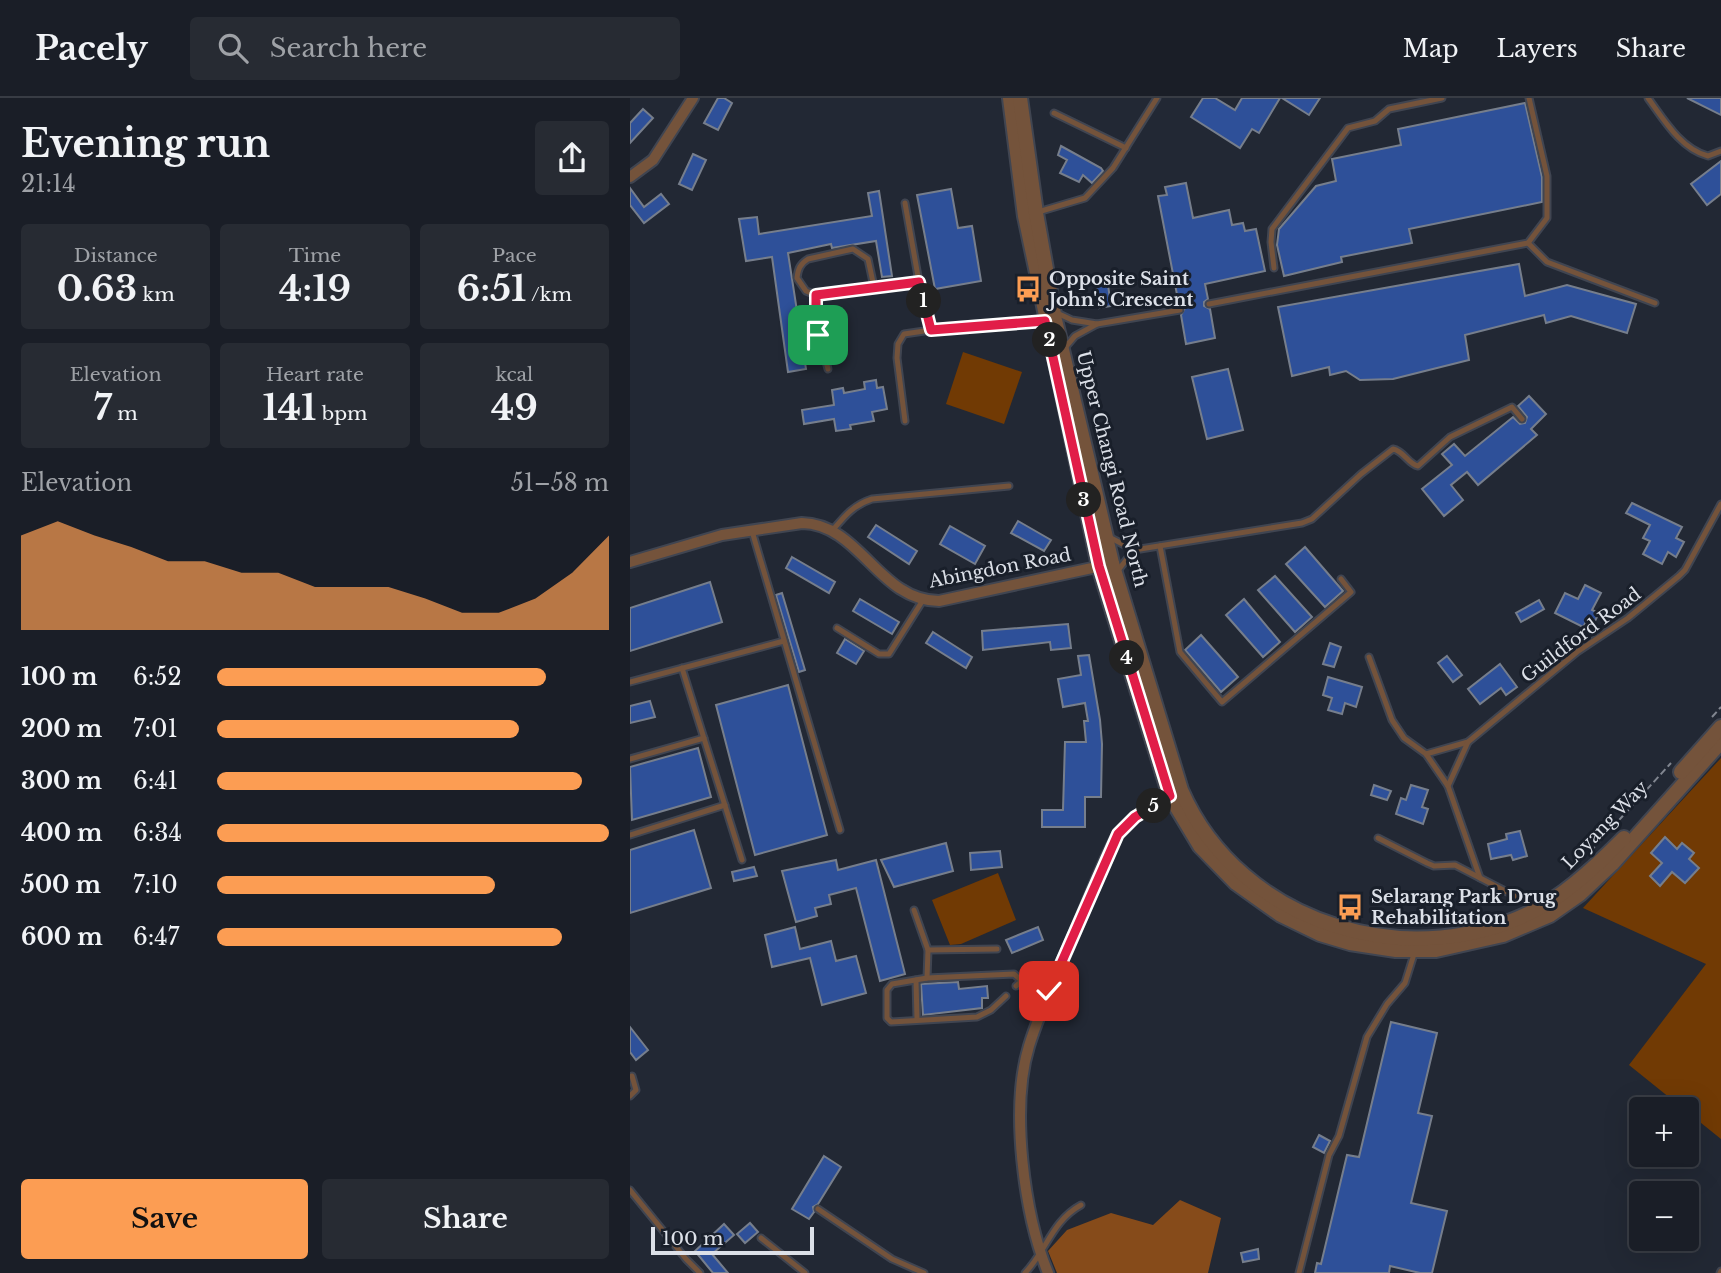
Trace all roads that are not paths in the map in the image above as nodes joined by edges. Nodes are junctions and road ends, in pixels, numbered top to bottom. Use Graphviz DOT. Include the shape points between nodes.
graph roads {
  1 [pos="693,98"];
  2 [pos="1010,98"];
  3 [pos="1020,98"];
  4 [pos="1157,98"];
  5 [pos="1442,98"];
  6 [pos="1529,98"];
  7 [pos="1648,98"];
  8 [pos="1054,113"];
  9 [pos="1126,148"];
  10 [pos="1721,151"];
  11 [pos="630,177"];
  12 [pos="905,203"];
  13 [pos="1030,214"];
  14 [pos="1528,243"];
  15 [pos="1274,268"];
  16 [pos="919,282"];
  17 [pos="874,287"];
  18 [pos="816,295"];
  19 [pos="1655,303"];
  20 [pos="1209,304"];
  21 [pos="1180,310"];
  22 [pos="1052,317"];
  23 [pos="1097,324"];
  24 [pos="931,330"];
  25 [pos="1063,351"];
  26 [pos="828,369"];
  27 [pos="1522,419"];
  28 [pos="905,421"];
  29 [pos="1009,486"];
  30 [pos="1721,504"];
  31 [pos="751,530"];
  32 [pos="832,531"];
  33 [pos="1106,536"];
  34 [pos="1160,546"];
  35 [pos="1134,551"];
  36 [pos="630,562"];
  37 [pos="1109,568"];
  38 [pos="1341,579"];
  39 [pos="923,600"];
  40 [pos="837,628"];
  41 [pos="784,641"];
  42 [pos="1369,657"];
  43 [pos="682,668"];
  44 [pos="630,682"];
  45 [pos="1716,722"];
  46 [pos="704,738"];
  47 [pos="1468,742"];
  48 [pos="1721,742"];
  49 [pos="1426,754"];
  50 [pos="630,759"];
  51 [pos="1448,786"];
  52 [pos="1176,793"];
  53 [pos="725,805"];
  54 [pos="1180,815"];
  55 [pos="840,830"];
  56 [pos="630,835"];
  57 [pos="1378,838"];
  58 [pos="742,860"];
  59 [pos="1480,877"];
  60 [pos="1541,907"];
  61 [pos="914,910"];
  62 [pos="997,949"];
  63 [pos="928,950"];
  64 [pos="1415,951"];
  65 [pos="927,978"];
  66 [pos="916,980"];
  67 [pos="1022,981"];
  68 [pos="1053,982"];
  69 [pos="1016,986"];
  70 [pos="1006,996"];
  71 [pos="917,1019"];
  72 [pos="632,1076"];
  73 [pos="630,1096"];
  74 [pos="630,1190"];
  75 [pos="1081,1205"];
  76 [pos="818,1209"];
  77 [pos="761,1238"];
  78 [pos="1040,1253"];
  79 [pos="700,1273"];
  80 [pos="806,1273"];
  81 [pos="924,1273"];
  82 [pos="1025,1273"];
  83 [pos="1048,1273"];
  84 [pos="1299,1273"];
  1 -- 11 [label="street" via="653,160"];
  2 -- 13 [label="street, Upper Changi Road North"];
  3 -- 13 [label="street, Upper Changi Road North"];
  4 -- 9 [label="lane"];
  5 -- 15 [label="lane" via="1390,109 1375,121 1348,128 1272,229"];
  6 -- 14 [label="lane" via="1547,176 1547,218"];
  7 -- 10 [label="lane" via="1688,147 1708,156"];
  8 -- 9 [label="lane"];
  9 -- 13 [label="lane" via="1085,198"];
  12 -- 16 [label="lane"];
  13 -- 22 [label="street, Upper Changi Road North"];
  14 -- 19 [label="lane" via="1547,262"];
  14 -- 20 [label="lane"];
  16 -- 17 [label="lane"];
  16 -- 24 [label="lane"];
  17 -- 18 [label="lane"];
  17 -- 18 [label="lane" via="869,259 853,249 802,263 797,278 806,291"];
  18 -- 26 [label="lane" via="818,335"];
  21 -- 23 [label="lane"];
  22 -- 23 [label="lane"];
  22 -- 24 [label="lane"];
  22 -- 25 [label="street, Upper Changi Road North"];
  22 -- 37 [label="street, Upper Changi Road North"];
  23 -- 25 [label="lane" via="1075,336"];
  24 -- 28 [label="lane" via="904,334 898,344"];
  25 -- 33 [label="street, Upper Changi Road North"];
  27 -- 34 [label="lane" via="1512,407 1450,436 1418,466 1393,449 1302,523"];
  29 -- 32 [label="lane" via="872,499 859,503"];
  30 -- 47 [label="lane, Guildford Road" via="1683,573"];
  31 -- 32 [label="street, Abingdon Road" via="814,523"];
  31 -- 36 [label="street, Abingdon Road"];
  31 -- 41 [label="lane"];
  32 -- 39 [label="street, Abingdon Road" via="893,585"];
  33 -- 35 [label="lane"];
  33 -- 37 [label="street, Upper Changi Road North"];
  34 -- 35 [label="lane"];
  34 -- 38 [label="lane" via="1180,652 1222,702 1352,592"];
  35 -- 37 [label="lane"];
  37 -- 39 [label="street, Abingdon Road" via="939,601"];
  37 -- 52 [label="street, Upper Changi Road North"];
  39 -- 40 [label="lane" via="889,654 879,654"];
  41 -- 43 [label="lane"];
  41 -- 55 [label="lane"];
  42 -- 49 [label="lane" via="1392,720 1404,738"];
  43 -- 44 [label="lane"];
  43 -- 46 [label="lane"];
  45 -- 60 [label="street, Loyang Way" via="1614,848"];
  46 -- 50 [label="lane"];
  46 -- 53 [label="lane"];
  47 -- 49 [label="lane, Guildford Road"];
  47 -- 51 [label="lane"];
  48 -- 64 [label="street, Loyang Way" via="1612,864 1565,905 1503,935 1459,947"];
  49 -- 51 [label="lane"];
  51 -- 59 [label="lane"];
  52 -- 54 [label="street, Upper Changi Road North"];
  52 -- 60 [label="street, Loyang Way" via="1242,875 1282,903 1334,926 1395,938 1435,938 1489,927"];
  52 -- 68 [label="street" via="1135,817 1118,834"];
  53 -- 56 [label="lane"];
  53 -- 58 [label="lane"];
  54 -- 64 [label="street, Loyang Way" via="1219,867 1281,915 1332,939"];
  57 -- 59 [label="lane" via="1434,866 1455,865"];
  59 -- 60 [label="lane"];
  61 -- 63 [label="lane"];
  62 -- 63 [label="lane"];
  63 -- 65 [label="lane"];
  64 -- 84 [label="lane" via="1405,983 1367,1037 1339,1136 1329,1155"];
  65 -- 66 [label="lane"];
  65 -- 67 [label="lane" via="1014,974"];
  66 -- 71 [label="lane"];
  66 -- 71 [label="lane" via="889,986 887,1018"];
  67 -- 68 [label="lane"];
  67 -- 69 [label="lane"];
  68 -- 78 [label="street" via="1028,1048 1020,1125 1024,1180"];
  70 -- 71 [label="lane" via="985,1015"];
  72 -- 73 [label="lane" via="636,1090"];
  74 -- 79 [label="lane"];
  75 -- 78 [label="lane" via="1060,1220"];
  76 -- 81 [label="lane" via="892,1259"];
  77 -- 80 [label="lane"];
  78 -- 82 [label="lane"];
  78 -- 83 [label="street"];
}
